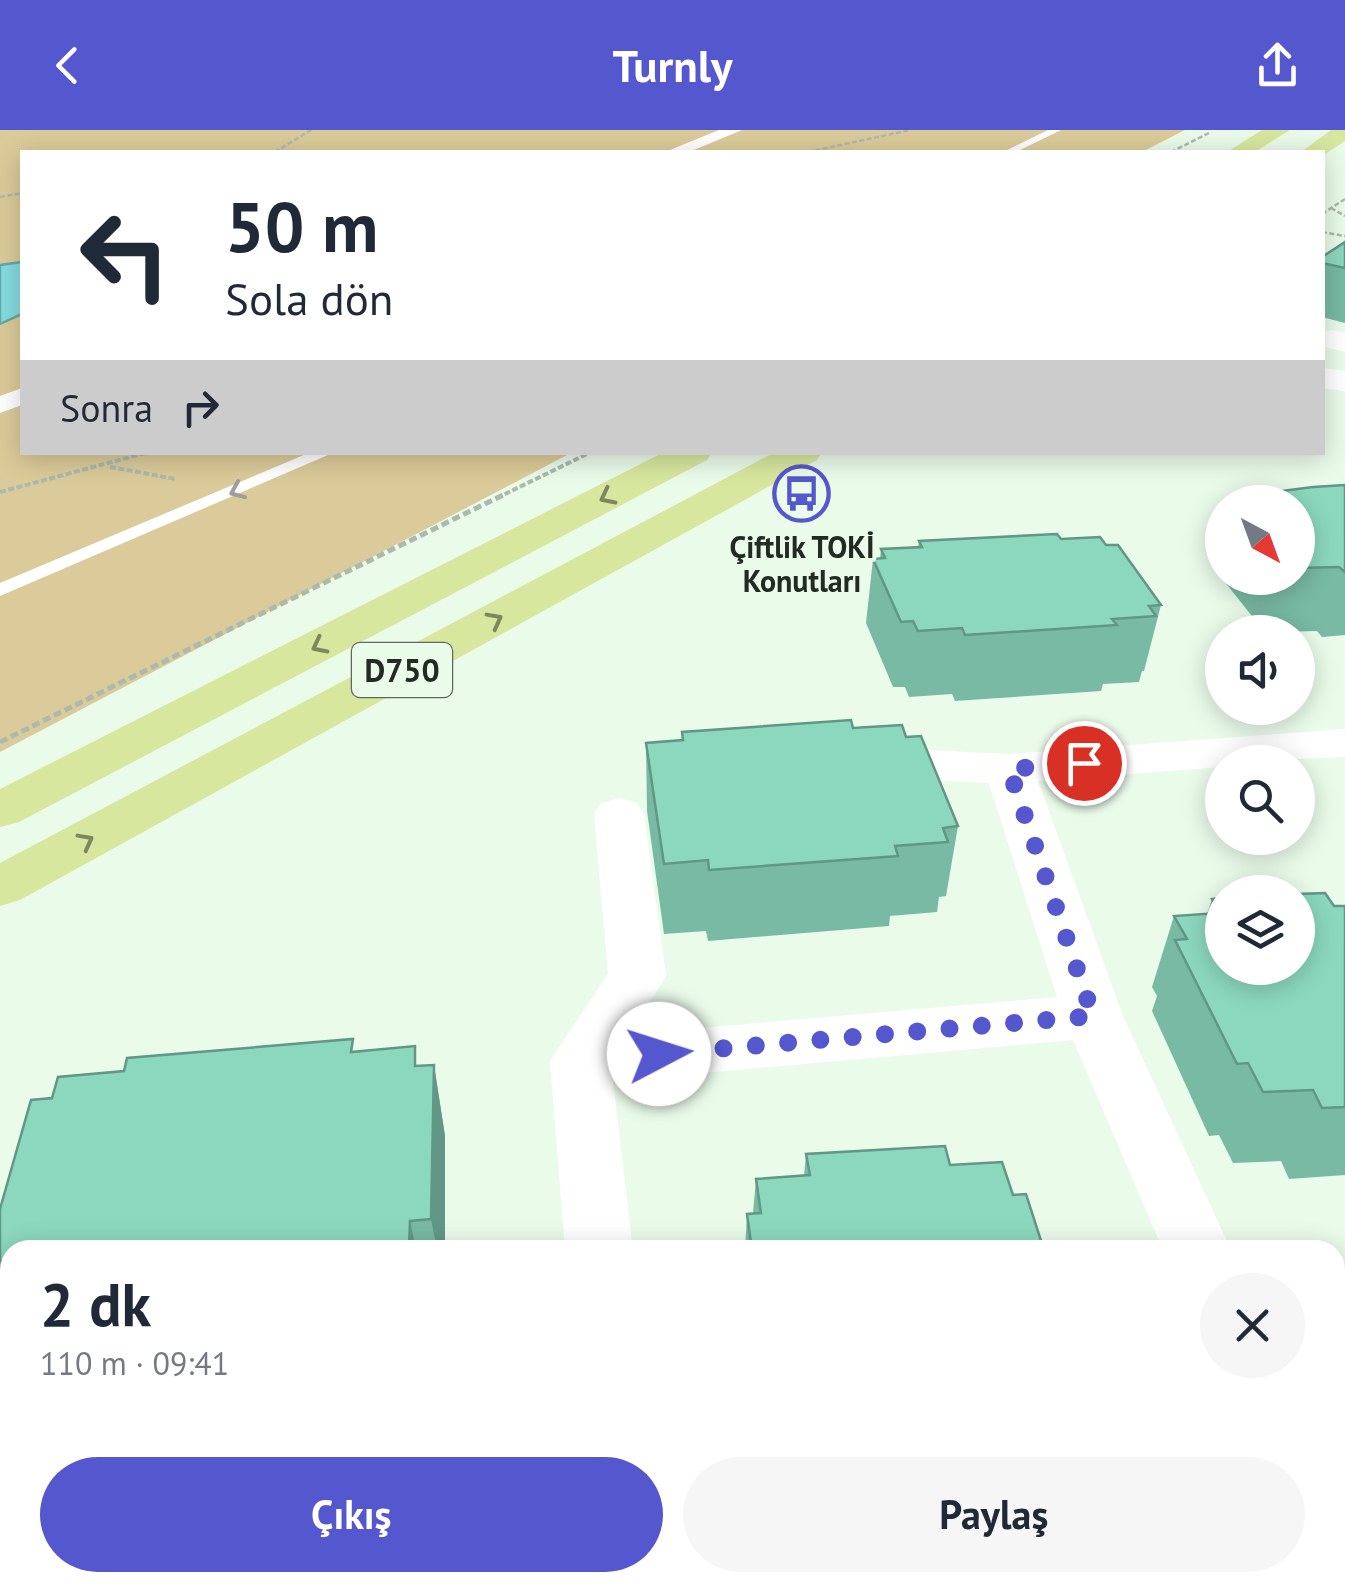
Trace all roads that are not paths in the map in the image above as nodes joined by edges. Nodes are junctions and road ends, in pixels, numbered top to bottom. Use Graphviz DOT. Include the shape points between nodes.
graph roads {
  1 [pos="734,130"];
  2 [pos="1056,130"];
  3 [pos="1279,130"];
  4 [pos="1345,130"];
  5 [pos="679,150"];
  6 [pos="1012,150"];
  7 [pos="1244,150"];
  8 [pos="1315,150"];
  9 [pos="320,455"];
  10 [pos="688,455"];
  11 [pos="798,455"];
  12 [pos="0,590"];
  13 [pos="1345,743"];
  14 [pos="820,760"];
  15 [pos="1009,769"];
  16 [pos="0,810"];
  17 [pos="618,814"];
  18 [pos="0,887"];
  19 [pos="1093,1016"];
  20 [pos="580,1061"];
  21 [pos="599,1240"];
  22 [pos="1193,1240"];
  1 -- 5 [label="street"];
  2 -- 6 [label="lane"];
  3 -- 7 [label="highway"];
  4 -- 8 [label="highway"];
  9 -- 12 [label="lane, one-way"];
  10 -- 16 [label="highway, D750, one-way"];
  18 -- 11 [label="highway, D750, one-way"];
  13 -- 15 [label="street"];
  14 -- 15 [label="street"];
  15 -- 19 [label="street"];
  17 -- 20 [label="street" via="637,976"];
  19 -- 20 [label="street"];
  19 -- 22 [label="street"];
  20 -- 21 [label="street"];
}
